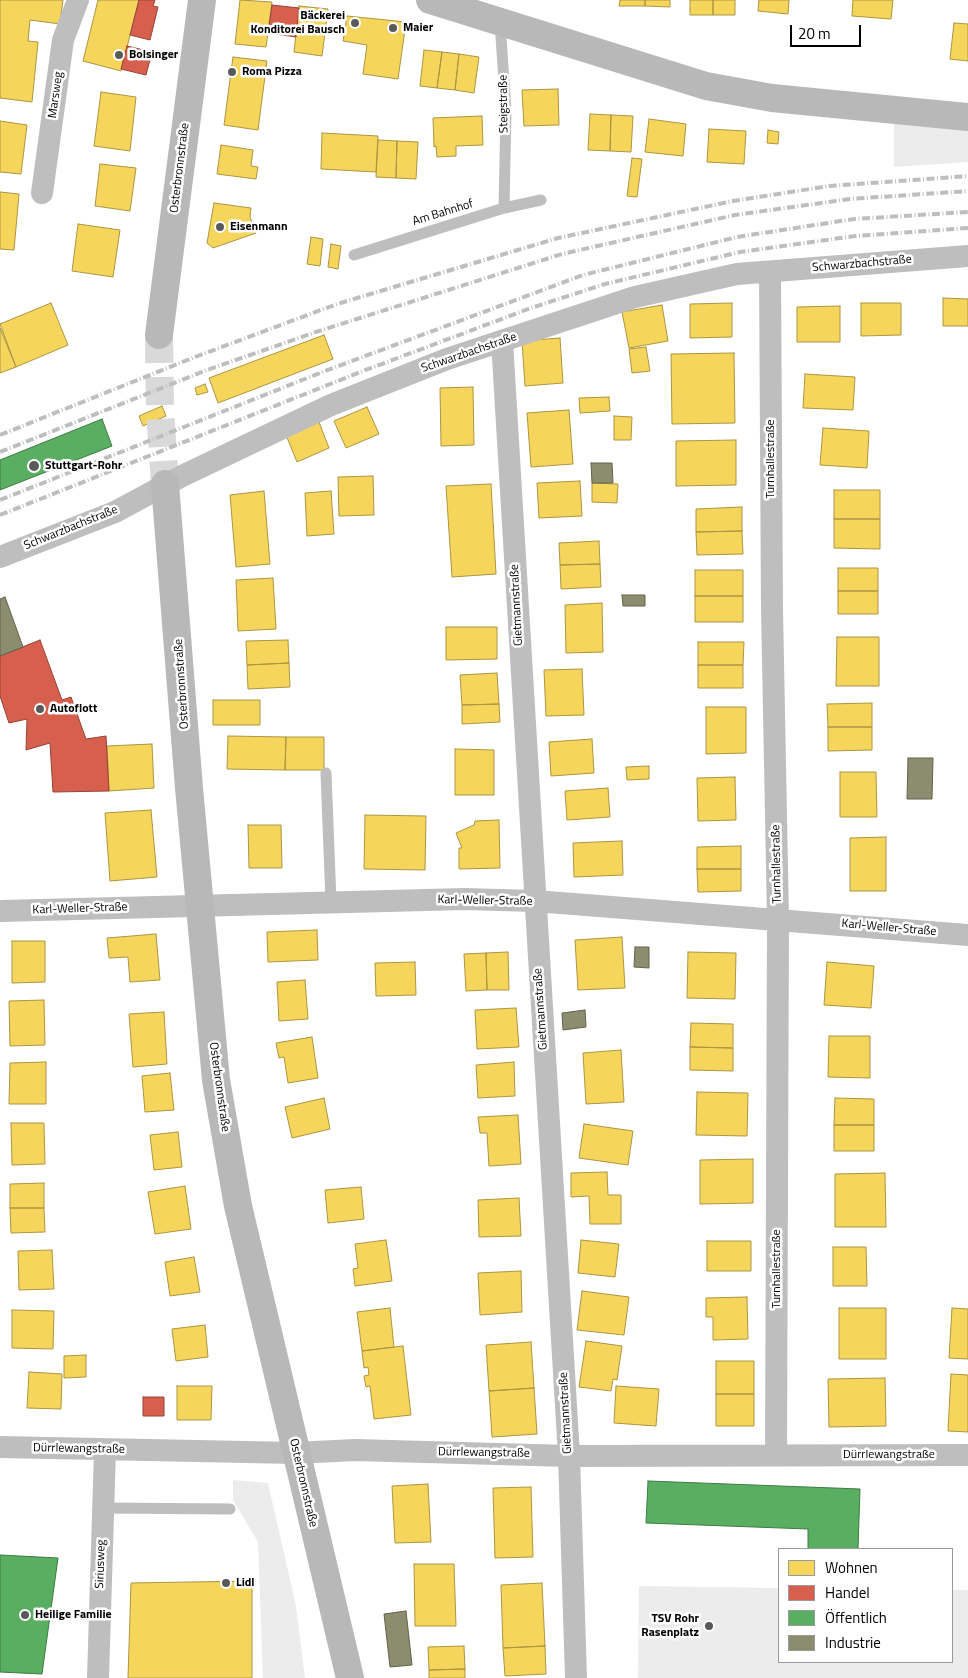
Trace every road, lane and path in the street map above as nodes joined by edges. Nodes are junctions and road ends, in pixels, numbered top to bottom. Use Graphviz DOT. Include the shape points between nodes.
graph roads {
  1 [pos="78,0"];
  2 [pos="202,0"];
  3 [pos="430,0"];
  4 [pos="499,11"];
  5 [pos="968,117"];
  6 [pos="42,193"];
  7 [pos="541,200"];
  8 [pos="504,208"];
  9 [pos="354,254"];
  10 [pos="968,256"];
  11 [pos="770,273"];
  12 [pos="159,335"];
  13 [pos="502,341"];
  14 [pos="165,484"];
  15 [pos="0,557"];
  16 [pos="326,773"];
  17 [pos="535,901"];
  18 [pos="331,902"];
  19 [pos="199,905"];
  20 [pos="0,911"];
  21 [pos="778,919"];
  22 [pos="968,935"];
  23 [pos="0,1447"];
  24 [pos="105,1450"];
  25 [pos="296,1453"];
  26 [pos="968,1454"];
  27 [pos="776,1455"];
  28 [pos="569,1456"];
  29 [pos="104,1508"];
  30 [pos="230,1509"];
  31 [pos="98,1678"];
  32 [pos="350,1678"];
  33 [pos="576,1678"];
  1 -- 6 [label="street, Marsweg" via="63,40"];
  2 -- 12 [label="street, Osterbronnstraße"];
  3 -- 4 [label="street"];
  4 -- 5 [label="street" via="706,86 767,97"];
  4 -- 8 [label="lane, Steigstraße" via="506,111"];
  7 -- 8 [label="lane, Am Bahnhof"];
  8 -- 9 [label="lane, Am Bahnhof"];
  10 -- 11 [label="street, Schwarzbachstraße"];
  11 -- 13 [label="street, Schwarzbachstraße" via="737,274 635,297"];
  11 -- 21 [label="street, Turnhallestraße"];
  13 -- 14 [label="street, Schwarzbachstraße" via="331,405"];
  13 -- 17 [label="street, Gietmannstraße"];
  14 -- 15 [label="street, Schwarzbachstraße" via="115,512"];
  14 -- 19 [label="street, Osterbronnstraße"];
  16 -- 18 [label="lane"];
  17 -- 18 [label="street, Karl-Weller-Straße"];
  17 -- 21 [label="street, Karl-Weller-Straße"];
  17 -- 28 [label="street, Gietmannstraße"];
  18 -- 19 [label="street, Karl-Weller-Straße"];
  19 -- 20 [label="street, Karl-Weller-Straße"];
  19 -- 25 [label="street, Osterbronnstraße" via="216,1080 238,1206"];
  21 -- 22 [label="street, Karl-Weller-Straße"];
  21 -- 27 [label="street, Turnhallestraße"];
  23 -- 24 [label="street, Dürrlewangstraße"];
  24 -- 25 [label="street, Dürrlewangstraße"];
  24 -- 29 [label="street, Siriusweg"];
  25 -- 28 [label="street, Dürrlewangstraße" via="355,1450"];
  25 -- 32 [label="street, Osterbronnstraße"];
  26 -- 27 [label="street, Dürrlewangstraße"];
  27 -- 28 [label="street, Dürrlewangstraße"];
  28 -- 33 [label="street, Gietmannstraße"];
  29 -- 30 [label="lane"];
  29 -- 31 [label="street, Siriusweg"];
}
